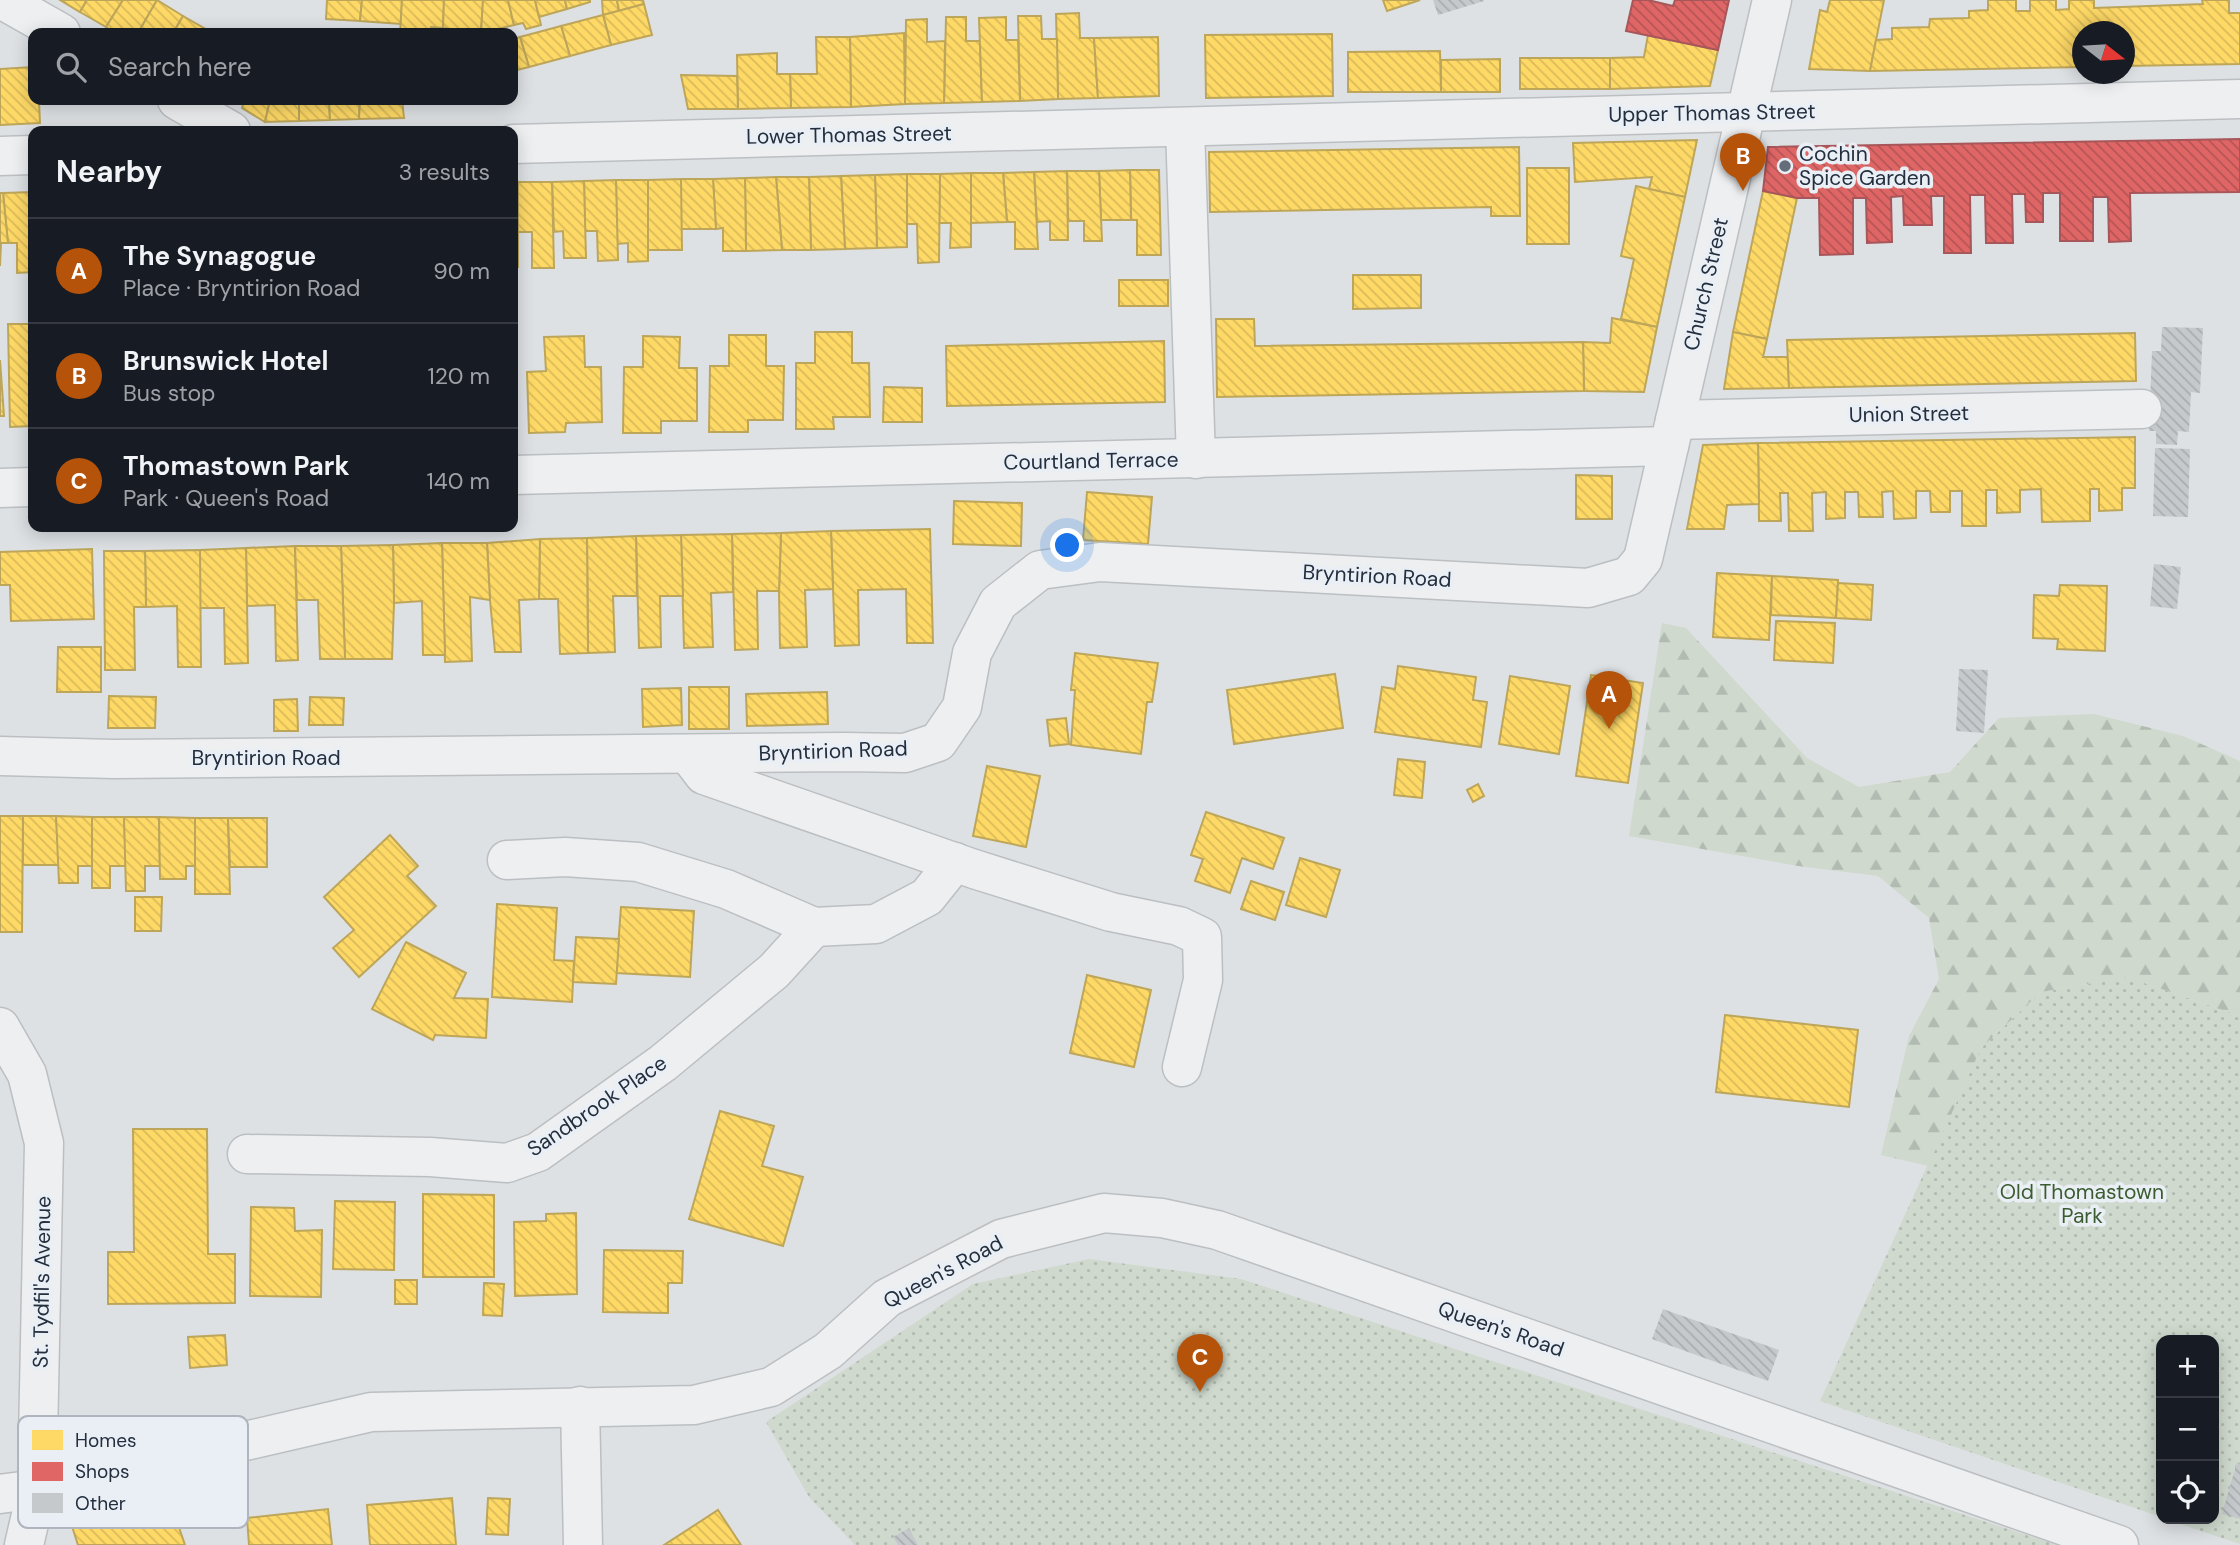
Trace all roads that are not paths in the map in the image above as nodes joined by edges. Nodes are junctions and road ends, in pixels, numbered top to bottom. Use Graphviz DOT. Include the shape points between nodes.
graph roads {
  1 [pos="3,0"];
  2 [pos="1772,0"];
  3 [pos="52,28"];
  4 [pos="2240,99"];
  5 [pos="186,105"];
  6 [pos="1746,112"];
  7 [pos="222,126"];
  8 [pos="1185,127"];
  9 [pos="518,144"];
  10 [pos="28,155"];
  11 [pos="0,156"];
  12 [pos="2143,409"];
  13 [pos="1672,433"];
  14 [pos="1196,459"];
  15 [pos="518,475"];
  16 [pos="28,487"];
  17 [pos="0,488"];
  18 [pos="688,754"];
  19 [pos="0,756"];
  20 [pos="506,860"];
  21 [pos="956,862"];
  22 [pos="814,927"];
  23 [pos="0,1027"];
  24 [pos="1182,1067"];
  25 [pos="247,1154"];
  26 [pos="580,1406"];
  27 [pos="38,1416"];
  28 [pos="248,1440"];
  29 [pos="18,1492"];
  30 [pos="0,1494"];
  31 [pos="2113,1544"];
  32 [pos="583,1545"];
  1 -- 3 [label="street"];
  2 -- 6 [label="street, Church Street"];
  4 -- 6 [label="street, Upper Thomas Street"];
  5 -- 7 [label="street"];
  6 -- 8 [label="street, Upper Thomas Street"];
  6 -- 13 [label="street, Church Street"];
  8 -- 9 [label="street, Lower Thomas Street"];
  8 -- 14 [label="street"];
  10 -- 11 [label="street"];
  12 -- 13 [label="street, Union Street"];
  13 -- 14 [label="street, Courtland Terrace"];
  13 -- 18 [label="street, Bryntirion Road" via="1643,559 1629,576 1588,589 1100,562 1040,570 998,603 972,653 962,707 938,742 905,753"];
  14 -- 15 [label="street, Courtland Terrace"];
  16 -- 17 [label="street"];
  18 -- 19 [label="street, Bryntirion Road"];
  18 -- 21 [label="street" via="704,775"];
  20 -- 22 [label="street" via="565,857 638,862 726,889"];
  21 -- 22 [label="street" via="928,897 876,924"];
  21 -- 24 [label="street" via="1111,912 1179,926 1202,937 1203,980"];
  22 -- 25 [label="street, Sandbrook Place" via="774,971 663,1063 538,1152 507,1163"];
  23 -- 27 [label="street, St. Tydfil's Avenue" via="27,1074 44,1143"];
  26 -- 28 [label="street, Queen's Road" via="371,1412"];
  26 -- 31 [label="street, Queen's Road" via="694,1405 771,1387 828,1351 887,1298 1000,1239 1104,1213 1162,1218 1217,1230"];
  26 -- 32 [label="street"];
  29 -- 30 [label="street, Queen's Road"];
}
